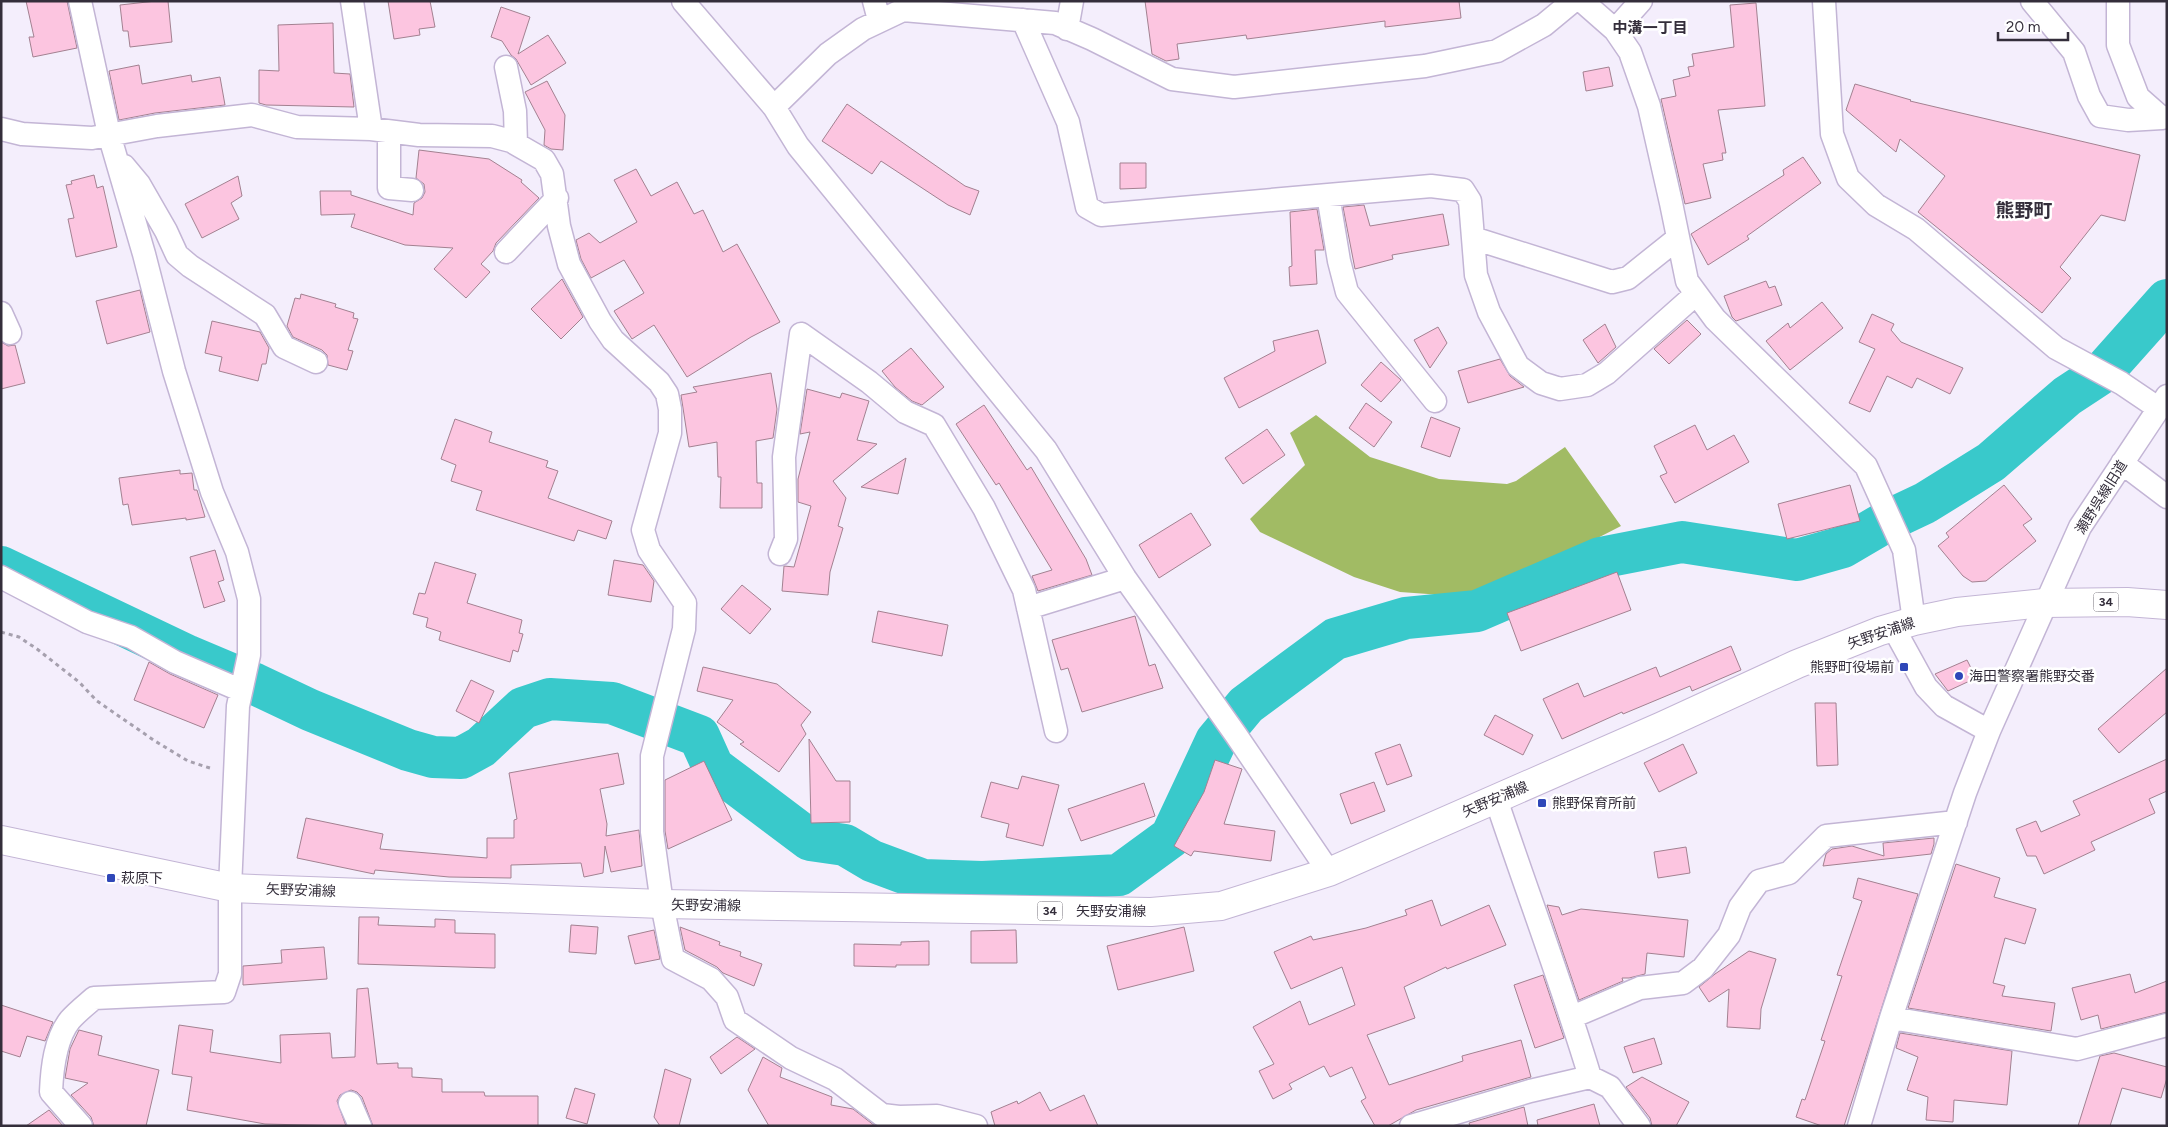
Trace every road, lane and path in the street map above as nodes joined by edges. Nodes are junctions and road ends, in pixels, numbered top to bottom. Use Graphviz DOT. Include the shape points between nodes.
graph roads {
  1 [pos="80,1"];
  2 [pos="352,1"];
  3 [pos="683,1"];
  4 [pos="1072,1"];
  5 [pos="1573,1"];
  6 [pos="1582,1"];
  7 [pos="1641,1"];
  8 [pos="1824,1"];
  9 [pos="2032,1"];
  10 [pos="2118,1"];
  11 [pos="876,11"];
  12 [pos="1024,20"];
  13 [pos="1067,28"];
  14 [pos="1615,30"];
  15 [pos="506,67"];
  16 [pos="774,107"];
  17 [pos="2164,117"];
  18 [pos="1,129"];
  19 [pos="380,131"];
  20 [pos="109,134"];
  21 [pos="516,144"];
  22 [pos="116,156"];
  23 [pos="412,190"];
  24 [pos="1328,195"];
  25 [pos="557,198"];
  26 [pos="1473,238"];
  27 [pos="1678,238"];
  28 [pos="506,252"];
  29 [pos="1696,294"];
  30 [pos="1,312"];
  31 [pos="10,333"];
  32 [pos="316,362"];
  33 [pos="1435,401"];
  34 [pos="2162,402"];
  35 [pos="2122,463"];
  36 [pos="2167,498"];
  37 [pos="780,554"];
  38 [pos="1,577"];
  39 [pos="1125,578"];
  40 [pos="2044,603"];
  41 [pos="2167,605"];
  42 [pos="1028,608"];
  43 [pos="1903,624"];
  44 [pos="1,632"];
  45 [pos="240,690"];
  46 [pos="1056,731"];
  47 [pos="1989,731"];
  48 [pos="234,776"];
  49 [pos="1496,799"];
  50 [pos="1956,822"];
  51 [pos="1,840"];
  52 [pos="1329,872"];
  53 [pos="230,888"];
  54 [pos="662,904"];
  55 [pos="1572,1017"];
  56 [pos="1891,1018"];
  57 [pos="2167,1024"];
  58 [pos="1590,1078"];
  59 [pos="350,1103"];
  60 [pos="81,1126"];
  61 [pos="360,1126"];
  62 [pos="976,1126"];
  63 [pos="1410,1126"];
  64 [pos="1639,1126"];
  65 [pos="1858,1126"];
  1 -- 20 [label="street"];
  2 -- 19 [label="street"];
  3 -- 16 [label="street"];
  4 -- 13 [label="street"];
  5 -- 13 [label="street" via="1544,25 1497,51 1425,66 1234,87 1172,79"];
  6 -- 14 [label="street"];
  7 -- 14 [label="street"];
  8 -- 34 [label="street" via="1832,134 1848,178 1876,205 1916,229 2056,348"];
  9 -- 17 [label="street" via="2074,52 2089,96 2100,116 2128,120"];
  10 -- 17 [label="street" via="2118,45 2138,97"];
  11 -- 12 [label="street" via="903,10"];
  11 -- 16 [label="street"];
  12 -- 13 [label="street" via="1055,23"];
  12 -- 24 [label="street" via="1068,122 1087,207 1101,215"];
  14 -- 27 [label="street" via="1630,52 1648,106"];
  15 -- 21 [label="street" via="515,111"];
  16 -- 39 [label="street" via="798,146 1046,450"];
  18 -- 20 [label="street" via="53,137 92,138"];
  19 -- 20 [label="street" via="298,127 252,115"];
  19 -- 21 [label="street" via="492,136"];
  19 -- 23 [label="street" via="388,188"];
  20 -- 22 [label="street"];
  21 -- 25 [label="street" via="544,160 552,174"];
  22 -- 32 [label="street" via="139,184 177,255 265,315 284,347"];
  22 -- 45 [label="street" via="176,380 212,492 237,552 249,599 249,655"];
  24 -- 26 [label="street" via="1431,186 1463,190 1470,201"];
  24 -- 33 [label="street" via="1347,292"];
  25 -- 28 [label="street"];
  25 -- 54 [label="street" via="559,226 569,264 613,340 659,382 667,394 670,409 670,433 643,530 649,550 685,604 684,629 652,756 652,832"];
  26 -- 27 [label="street" via="1612,282 1628,278"];
  26 -- 29 [label="street" via="1476,275 1518,366 1541,383 1560,389 1587,385 1607,373"];
  27 -- 29 [label="street" via="1687,281"];
  29 -- 43 [label="street" via="1715,319 1866,466 1904,550"];
  30 -- 31 [label="street"];
  34 -- 35 [label="street, 瀬野呉線旧道"];
  35 -- 36 [label="street"];
  35 -- 40 [label="street, 瀬野呉線旧道" via="2080,528"];
  37 -- 42 [label="street" via="786,539 784,457 801,334 905,412 934,424 984,508 1024,590"];
  38 -- 45 [label="street" via="87,622 131,637 175,662"];
  39 -- 42 [label="street"];
  39 -- 52 [label="street"];
  40 -- 41 [label="main road, 矢野安浦線 / 34"];
  40 -- 43 [label="main road, 矢野安浦線 / 34" via="1957,612"];
  40 -- 47 [label="street, 瀬野呉線旧道"];
  42 -- 46 [label="street"];
  43 -- 47 [label="street" via="1926,687 1944,706"];
  43 -- 49 [label="main road, 矢野安浦線 / 34" via="1797,664"];
  44 -- 48 [label="path" via="18,637 37,649 79,682 97,701 188,761"];
  45 -- 48 [label="street"];
  47 -- 50 [label="street, 瀬野呉線旧道"];
  48 -- 53 [label="street"];
  49 -- 52 [label="main road, 矢野安浦線 / 34"];
  49 -- 55 [label="street"];
  50 -- 55 [label="street" via="1826,836 1789,873 1759,881 1740,907 1729,935 1702,968 1683,983 1640,988"];
  50 -- 56 [label="street, 瀬野呉線旧道"];
  51 -- 53 [label="main road, 矢野安浦線 / 34"];
  52 -- 54 [label="main road, 矢野安浦線 / 34" via="1221,906 1151,912"];
  53 -- 54 [label="main road, 矢野安浦線 / 34"];
  53 -- 60 [label="street" via="230,974 224,992 94,998 70,1020 62,1034 52,1068 51,1092"];
  54 -- 62 [label="street" via="673,959 711,979 727,997 735,1020 757,1036 791,1058 835,1079 882,1115 937,1116"];
  55 -- 58 [label="street"];
  56 -- 57 [label="street" via="2077,1049"];
  56 -- 65 [label="street, 瀬野呉線旧道"];
  58 -- 63 [label="street" via="1530,1091"];
  58 -- 64 [label="street" via="1610,1087"];
  59 -- 61 [label="street"];
}
